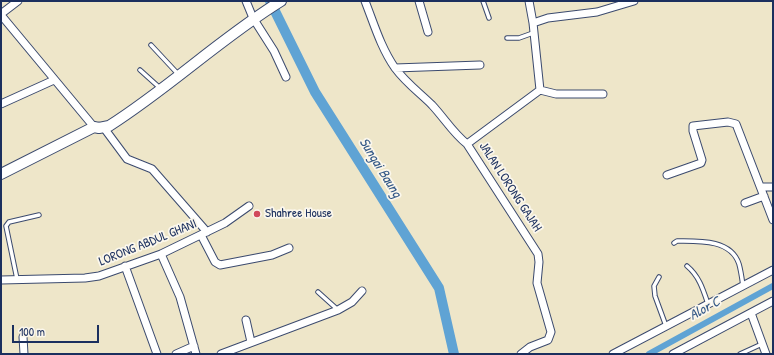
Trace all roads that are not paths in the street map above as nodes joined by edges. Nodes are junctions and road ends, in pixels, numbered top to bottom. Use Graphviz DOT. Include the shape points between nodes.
graph roads {
  1 [pos="18,1"];
  2 [pos="246,1"];
  3 [pos="281,1"];
  4 [pos="365,1"];
  5 [pos="419,1"];
  6 [pos="483,1"];
  7 [pos="528,1"];
  8 [pos="634,1"];
  9 [pos="1,14"];
  10 [pos="254,18"];
  11 [pos="489,18"];
  12 [pos="533,23"];
  13 [pos="428,32"];
  14 [pos="534,33"];
  15 [pos="507,38"];
  16 [pos="151,45"];
  17 [pos="480,65"];
  18 [pos="395,68"];
  19 [pos="140,70"];
  20 [pos="179,75"];
  21 [pos="286,77"];
  22 [pos="54,80"];
  23 [pos="161,88"];
  24 [pos="540,90"];
  25 [pos="604,94"];
  26 [pos="1,104"];
  27 [pos="99,127"];
  28 [pos="467,144"];
  29 [pos="1,174"];
  30 [pos="667,174"];
  31 [pos="762,187"];
  32 [pos="773,187"];
  33 [pos="764,196"];
  34 [pos="745,203"];
  35 [pos="249,206"];
  36 [pos="39,215"];
  37 [pos="773,220"];
  38 [pos="204,234"];
  39 [pos="674,243"];
  40 [pos="289,248"];
  41 [pos="161,254"];
  42 [pos="124,266"];
  43 [pos="687,266"];
  44 [pos="773,270"];
  45 [pos="659,277"];
  46 [pos="17,279"];
  47 [pos="1,280"];
  48 [pos="743,286"];
  49 [pos="362,291"];
  50 [pos="318,292"];
  51 [pos="773,301"];
  52 [pos="708,304"];
  53 [pos="338,310"];
  54 [pos="751,313"];
  55 [pos="246,320"];
  56 [pos="666,326"];
  57 [pos="23,337"];
  58 [pos="251,342"];
  59 [pos="762,344"];
  60 [pos="194,346"];
  61 [pos="24,354"];
  62 [pos="157,354"];
  63 [pos="176,354"];
  64 [pos="196,354"];
  65 [pos="221,354"];
  66 [pos="521,354"];
  67 [pos="613,354"];
  68 [pos="673,354"];
  69 [pos="740,354"];
  70 [pos="766,354"];
  1 -- 9 [label="street"];
  2 -- 10 [label="street"];
  3 -- 10 [label="street"];
  4 -- 18 [label="street, JALAN LORONG GAJAH" via="386,53"];
  5 -- 13 [label="street"];
  6 -- 11 [label="lane"];
  7 -- 12 [label="street"];
  8 -- 12 [label="street" via="597,12 548,18"];
  9 -- 22 [label="street"];
  10 -- 20 [label="street"];
  10 -- 21 [label="street"];
  12 -- 14 [label="street"];
  14 -- 15 [label="lane" via="518,38"];
  14 -- 24 [label="street"];
  16 -- 20 [label="lane"];
  17 -- 18 [label="street"];
  18 -- 28 [label="street, JALAN LORONG GAJAH"];
  19 -- 23 [label="lane"];
  20 -- 23 [label="street"];
  22 -- 26 [label="street"];
  22 -- 27 [label="street"];
  23 -- 27 [label="street" via="114,123"];
  24 -- 25 [label="street" via="556,94"];
  24 -- 28 [label="street"];
  27 -- 29 [label="street"];
  27 -- 38 [label="street" via="127,159 153,170"];
  28 -- 66 [label="street, JALAN LORONG GAJAH" via="538,254 540,262 536,279 551,332 548,340 530,347"];
  30 -- 31 [label="street" via="701,163 692,131 694,126 733,122"];
  31 -- 32 [label="street"];
  31 -- 33 [label="street"];
  33 -- 34 [label="street"];
  33 -- 37 [label="street"];
  35 -- 38 [label="street, LORONG ABDUL GHANI" via="225,224"];
  36 -- 46 [label="lane" via="9,222 6,226"];
  38 -- 40 [label="street" via="215,262 220,265"];
  38 -- 41 [label="street, LORONG ABDUL GHANI"];
  39 -- 48 [label="lane" via="710,242 721,246 739,263"];
  41 -- 42 [label="street, LORONG ABDUL GHANI"];
  41 -- 60 [label="street" via="180,297"];
  42 -- 46 [label="street, LORONG ABDUL GHANI" via="90,278"];
  42 -- 62 [label="street"];
  43 -- 52 [label="lane" via="700,281"];
  44 -- 48 [label="street"];
  45 -- 56 [label="lane" via="654,286 655,296"];
  46 -- 47 [label="street, LORONG ABDUL GHANI"];
  48 -- 52 [label="street"];
  49 -- 53 [label="street" via="352,302"];
  50 -- 53 [label="lane"];
  51 -- 54 [label="street"];
  52 -- 56 [label="street"];
  53 -- 58 [label="street"];
  54 -- 59 [label="street"];
  54 -- 68 [label="street"];
  55 -- 58 [label="street"];
  56 -- 67 [label="street"];
  57 -- 61 [label="street"];
  58 -- 65 [label="street"];
  59 -- 69 [label="lane"];
  59 -- 70 [label="street"];
  60 -- 63 [label="street"];
  60 -- 64 [label="street"];
}
